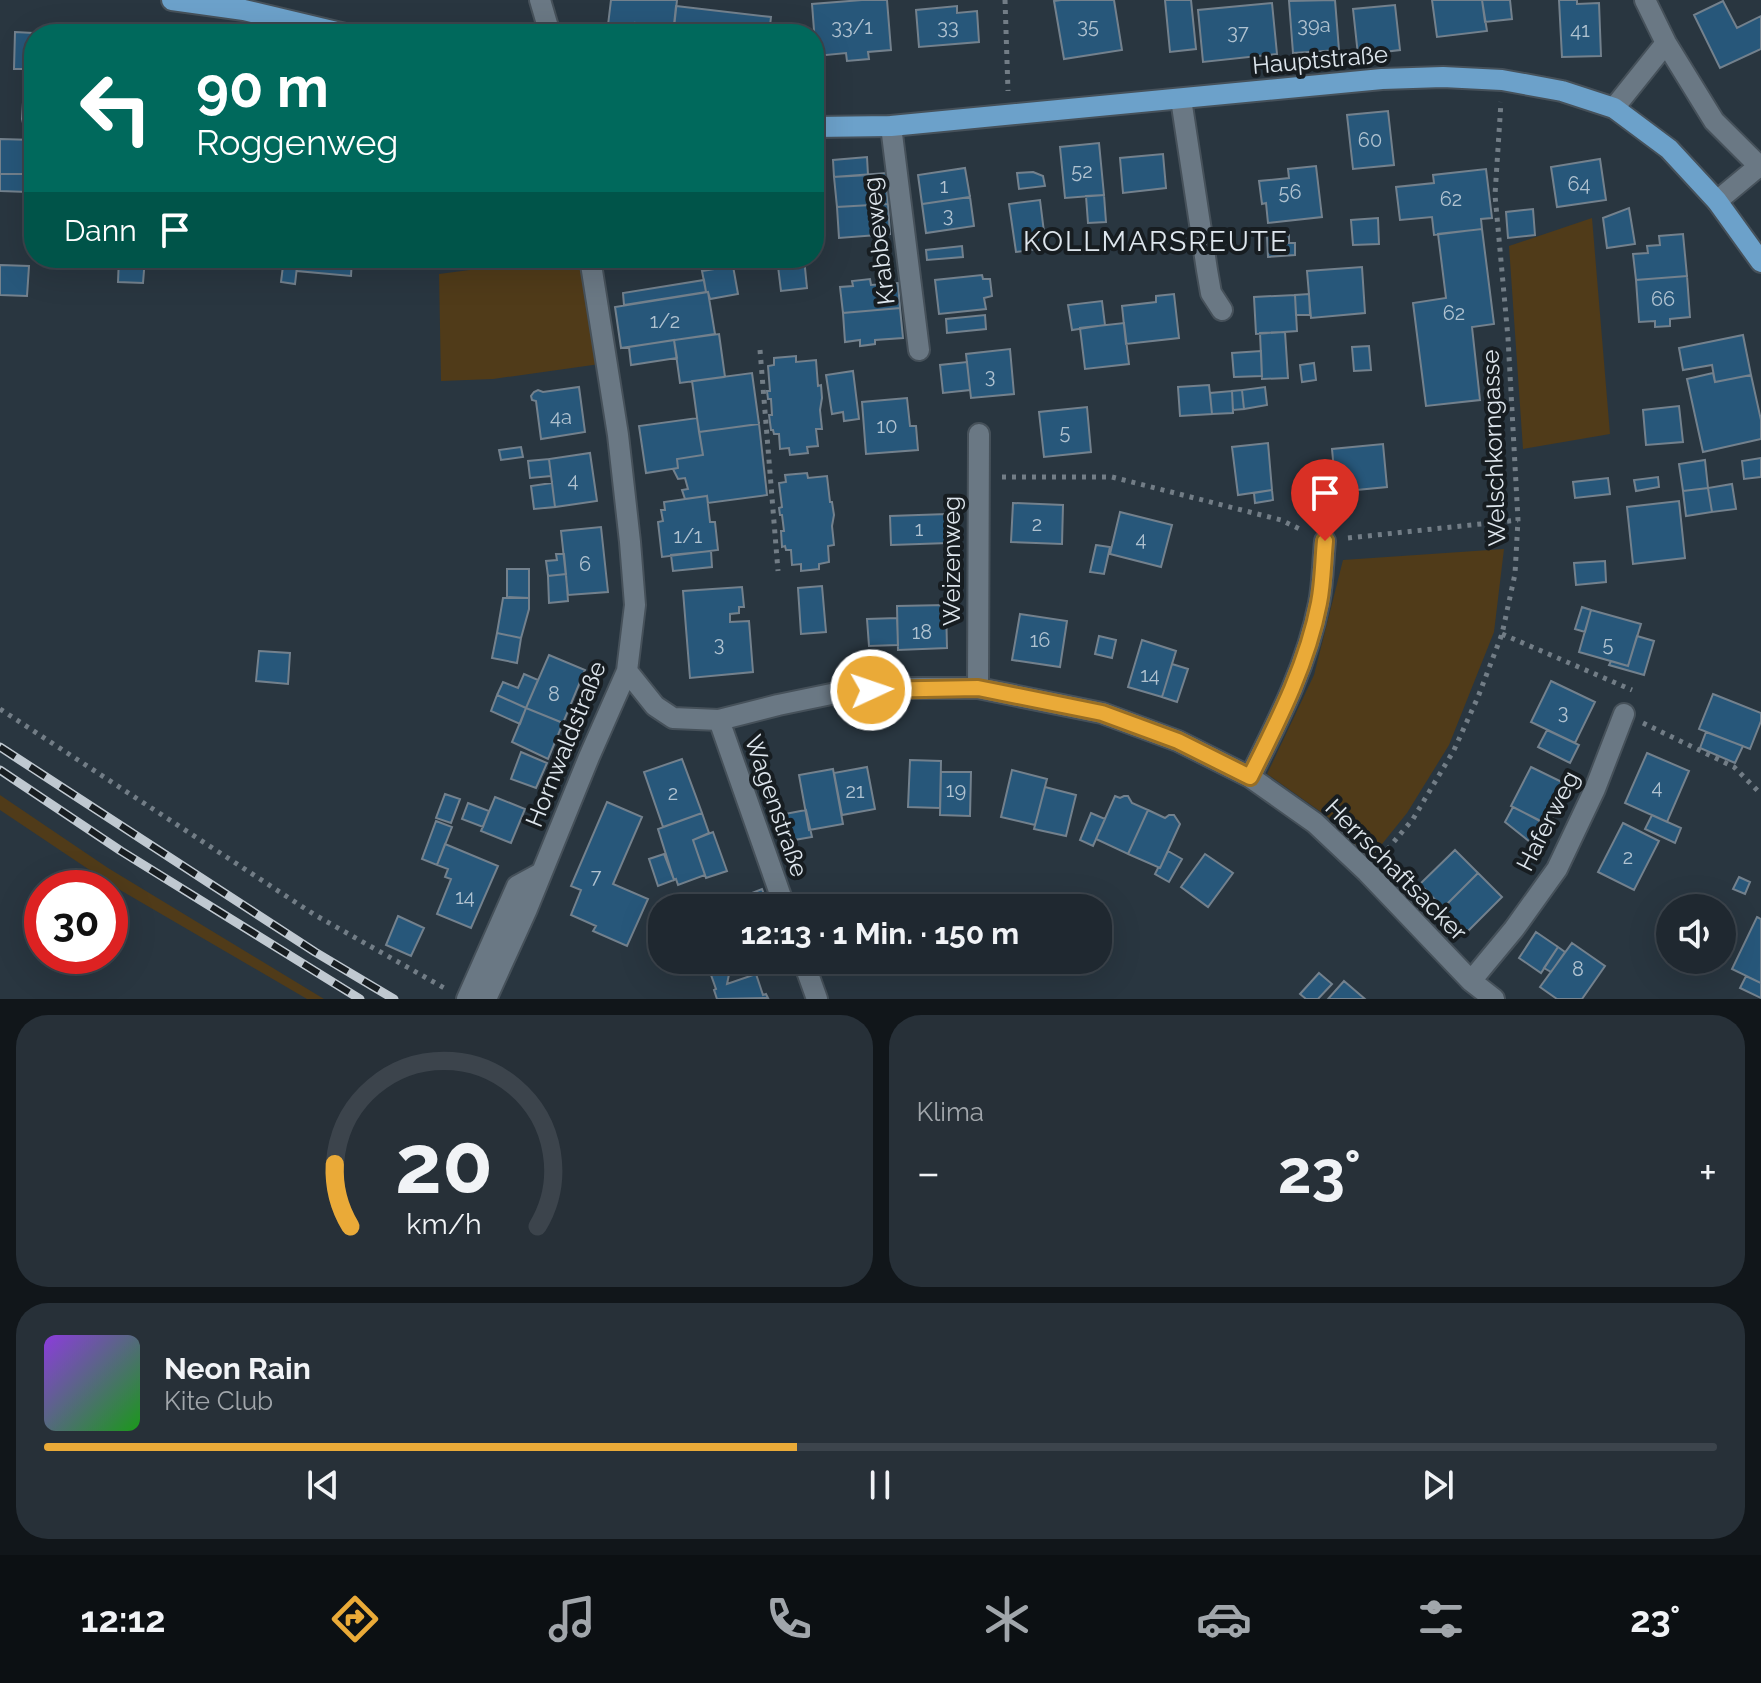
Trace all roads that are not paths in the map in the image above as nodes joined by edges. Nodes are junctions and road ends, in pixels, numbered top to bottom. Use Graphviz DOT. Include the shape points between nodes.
graph roads {
  1 [pos="172,0"];
  2 [pos="540,0"];
  3 [pos="1645,0"];
  4 [pos="303,24"];
  5 [pos="547,24"];
  6 [pos="1666,43"];
  7 [pos="1181,99"];
  8 [pos="1614,108"];
  9 [pos="891,126"];
  10 [pos="824,127"];
  11 [pos="1760,167"];
  12 [pos="1717,201"];
  13 [pos="1761,262"];
  14 [pos="592,268"];
  15 [pos="1222,310"];
  16 [pos="919,350"];
  17 [pos="979,434"];
  18 [pos="1325,541"];
  19 [pos="627,671"];
  20 [pos="978,688"];
  21 [pos="1624,714"];
  22 [pos="719,720"];
  23 [pos="1250,777"];
  24 [pos="541,873"];
  25 [pos="780,894"];
  26 [pos="808,974"];
  27 [pos="1471,981"];
  28 [pos="459,995"];
  29 [pos="486,999"];
  30 [pos="817,999"];
  31 [pos="1494,999"];
  1 -- 4 [label="main road"];
  2 -- 5 [label="street"];
  3 -- 6 [label="street"];
  6 -- 8 [label="street"];
  6 -- 11 [label="street" via="1714,121"];
  7 -- 8 [label="main road, Hauptstraße" via="1443,77 1502,80"];
  7 -- 9 [label="main road, Hauptstraße"];
  7 -- 15 [label="street" via="1211,293"];
  8 -- 12 [label="main road, Hauptstraße" via="1669,149"];
  9 -- 10 [label="main road, Hauptstraße"];
  9 -- 16 [label="street, Krabbeweg"];
  11 -- 12 [label="street"];
  12 -- 13 [label="main road, Hauptstraße"];
  14 -- 19 [label="street, Hornwaldstraße" via="630,542 635,605"];
  17 -- 20 [label="street, Weizenweg"];
  18 -- 23 [label="street" via="1319,602 1304,658"];
  19 -- 22 [label="street, Herrschaftsacker" via="655,706 673,718"];
  19 -- 24 [label="street, Hornwaldstraße"];
  20 -- 22 [label="street, Herrschaftsacker" via="841,692"];
  20 -- 23 [label="street, Herrschaftsacker" via="1102,713 1178,741"];
  21 -- 27 [label="street, Haferweg" via="1557,869"];
  22 -- 25 [label="street, Wagenstraße"];
  23 -- 27 [label="street, Herrschaftsacker" via="1315,823"];
  24 -- 28 [label="street" via="517,886"];
  24 -- 29 [label="street, Hornwaldstraße"];
  26 -- 30 [label="street"];
  27 -- 31 [label="street, Herrschaftsacker"];
}
